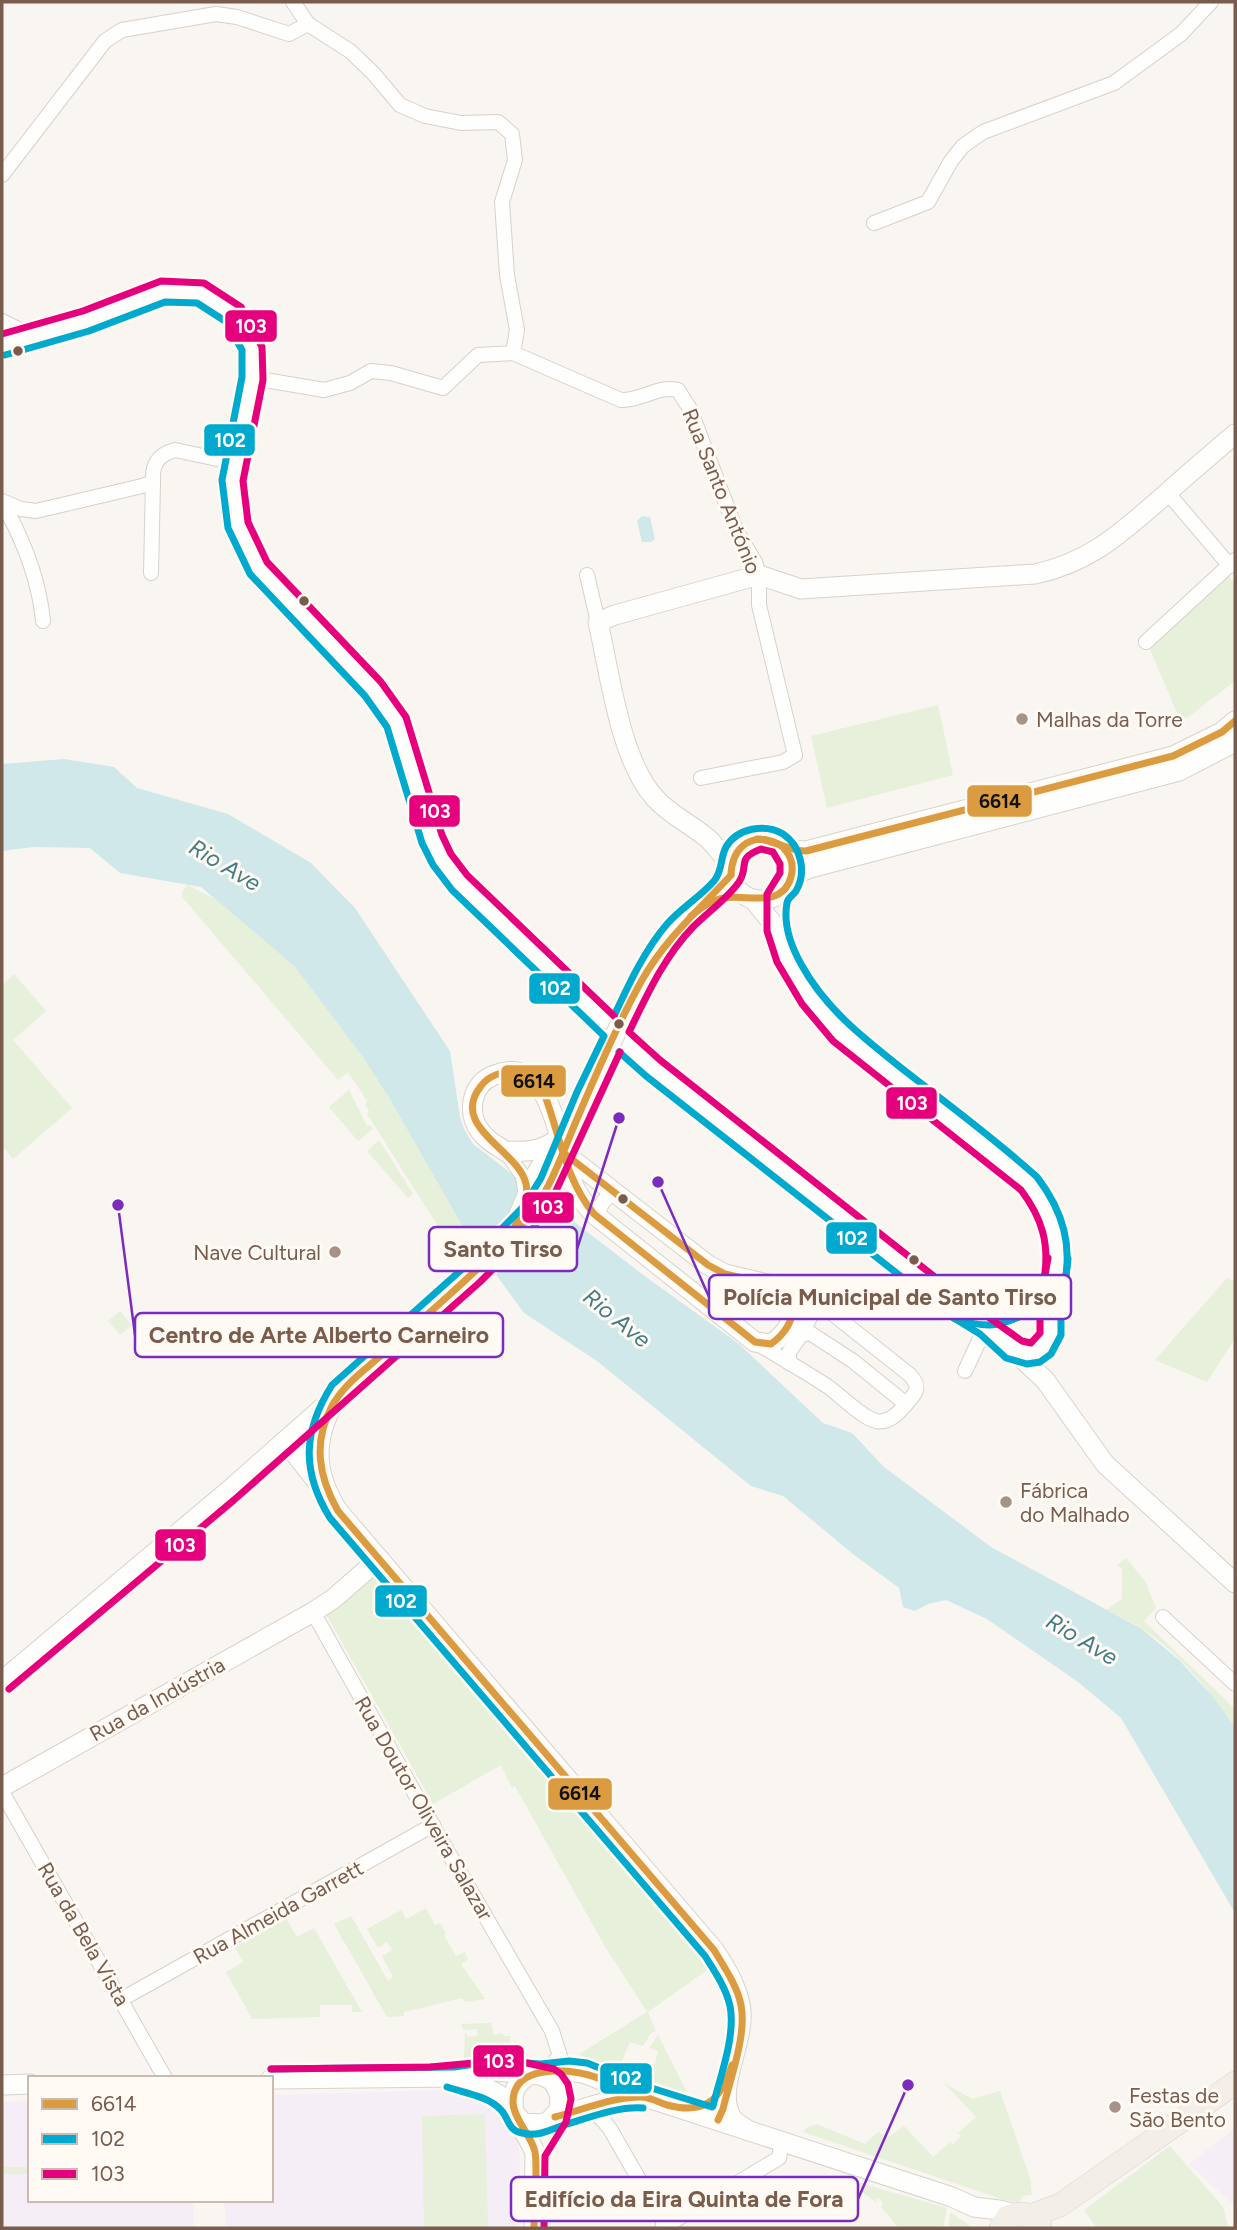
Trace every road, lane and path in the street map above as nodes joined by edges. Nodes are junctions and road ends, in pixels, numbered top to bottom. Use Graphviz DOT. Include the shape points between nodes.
graph roads {
  1 [pos="293,2"];
  2 [pos="1211,2"];
  3 [pos="308,24"];
  4 [pos="2,151"];
  5 [pos="17,156"];
  6 [pos="2,175"];
  7 [pos="874,223"];
  8 [pos="2,321"];
  9 [pos="34,337"];
  10 [pos="2,345"];
  11 [pos="513,353"];
  12 [pos="253,378"];
  13 [pos="1235,434"];
  14 [pos="236,463"];
  15 [pos="153,482"];
  16 [pos="1167,492"];
  17 [pos="2,501"];
  18 [pos="1233,563"];
  19 [pos="151,573"];
  20 [pos="587,575"];
  21 [pos="759,575"];
  22 [pos="43,621"];
  23 [pos="598,622"];
  24 [pos="1146,642"];
  25 [pos="1235,721"];
  26 [pos="1235,742"];
  27 [pos="701,778"];
  28 [pos="707,837"];
  29 [pos="742,845"];
  30 [pos="785,850"];
  31 [pos="731,870"];
  32 [pos="791,876"];
  33 [pos="777,895"];
  34 [pos="750,898"];
  35 [pos="704,904"];
  36 [pos="777,929"];
  37 [pos="561,1151"];
  38 [pos="510,1157"];
  39 [pos="541,1166"];
  40 [pos="617,1193"];
  41 [pos="526,1201"];
  42 [pos="599,1218"];
  43 [pos="509,1238"];
  44 [pos="1055,1285"];
  45 [pos="789,1289"];
  46 [pos="1028,1302"];
  47 [pos="817,1304"];
  48 [pos="960,1310"];
  49 [pos="1005,1312"];
  50 [pos="1050,1319"];
  51 [pos="986,1326"];
  52 [pos="801,1335"];
  53 [pos="755,1342"];
  54 [pos="1045,1345"];
  55 [pos="1010,1346"];
  56 [pos="789,1363"];
  57 [pos="965,1371"];
  58 [pos="1045,1380"];
  59 [pos="340,1392"];
  60 [pos="905,1404"];
  61 [pos="285,1441"];
  62 [pos="330,1498"];
  63 [pos="379,1559"];
  64 [pos="1235,1583"];
  65 [pos="313,1612"];
  66 [pos="1163,1618"];
  67 [pos="2,1681"];
  68 [pos="1235,1684"];
  69 [pos="2,1789"];
  70 [pos="433,1825"];
  71 [pos="122,1999"];
  72 [pos="536,2075"];
  73 [pos="164,2076"];
  74 [pos="455,2077"];
  75 [pos="273,2079"];
  76 [pos="1235,2082"];
  77 [pos="28,2084"];
  78 [pos="2,2085"];
  79 [pos="727,2087"];
  80 [pos="642,2096"];
  81 [pos="674,2106"];
  82 [pos="585,2109"];
  83 [pos="515,2112"];
  84 [pos="555,2117"];
  85 [pos="718,2120"];
  86 [pos="749,2131"];
  87 [pos="782,2141"];
  88 [pos="535,2152"];
  89 [pos="974,2207"];
  90 [pos="1022,2222"];
  91 [pos="534,2228"];
  92 [pos="665,2228"];
  93 [pos="990,2228"];
  1 -- 3 [label="street"];
  2 -- 7 [label="street" via="1181,34 1114,83 983,132 963,146 928,202"];
  3 -- 5 [label="street" via="289,34 216,14 122,30 105,41"];
  3 -- 11 [label="street" via="350,51 400,105 461,123 498,122 512,134 515,160 502,202 507,275 517,330"];
  4 -- 5 [label="street"];
  5 -- 6 [label="street"];
  8 -- 9 [label="street"];
  9 -- 10 [label="street"];
  9 -- 12 [label="street" via="163,291 200,293 233,314 252,347"];
  11 -- 12 [label="street, Rua Santo António" via="478,355 443,388 371,371 324,390"];
  11 -- 21 [label="street, Rua Santo António" via="621,400 678,390"];
  12 -- 14 [label="street"];
  13 -- 16 [label="street"];
  14 -- 15 [label="street" via="169,451 153,465"];
  14 -- 48 [label="street" via="232,481 239,525 258,568 373,689 397,722 432,839 458,882 653,1069"];
  15 -- 17 [label="street" via="36,510"];
  15 -- 19 [label="street"];
  16 -- 18 [label="street"];
  16 -- 21 [label="street" via="1113,541 1074,563 1043,572 801,589"];
  17 -- 22 [label="street" via="32,568"];
  18 -- 24 [label="street"];
  20 -- 23 [label="street"];
  21 -- 23 [label="street"];
  21 -- 27 [label="street, Rua Santo António" via="760,605 794,755 783,762"];
  23 -- 28 [label="street" via="635,768 669,813"];
  25 -- 30 [label="street" via="1173,756 806,851"];
  26 -- 32 [label="street" via="1179,771"];
  28 -- 29 [label="street"];
  28 -- 31 [label="street"];
  29 -- 30 [label="street" via="760,838"];
  29 -- 31 [label="street"];
  30 -- 32 [label="street"];
  31 -- 34 [label="street" via="734,884"];
  31 -- 35 [label="street"];
  32 -- 33 [label="street"];
  33 -- 34 [label="street"];
  33 -- 36 [label="street"];
  34 -- 35 [label="street" via="721,898"];
  34 -- 36 [label="street"];
  35 -- 37 [label="street, bridge" via="663,947 642,980"];
  36 -- 44 [label="street" via="815,1006 840,1033 1029,1183 1049,1212 1058,1247"];
  37 -- 38 [label="street" via="547,1147"];
  37 -- 38 [label="street" via="541,1088 517,1071 502,1072 477,1088 473,1116 479,1130"];
  37 -- 39 [label="street"];
  37 -- 40 [label="street"];
  37 -- 42 [label="street" via="582,1202"];
  37 -- 43 [label="street, bridge" via="540,1201"];
  38 -- 39 [label="street"];
  38 -- 41 [label="street" via="523,1176"];
  39 -- 41 [label="street"];
  40 -- 42 [label="street" via="603,1201"];
  40 -- 45 [label="street" via="708,1265 725,1274"];
  41 -- 43 [label="street"];
  42 -- 53 [label="street"];
  43 -- 59 [label="street"];
  44 -- 46 [label="street"];
  44 -- 50 [label="street"];
  45 -- 47 [label="street"];
  45 -- 53 [label="street" via="792,1321 771,1344"];
  46 -- 49 [label="street"];
  46 -- 50 [label="street" via="1043,1308"];
  47 -- 52 [label="street"];
  47 -- 60 [label="street" via="911,1375 917,1388"];
  48 -- 49 [label="street" via="989,1315"];
  48 -- 51 [label="street"];
  49 -- 55 [label="street" via="1000,1328"];
  50 -- 54 [label="street"];
  51 -- 55 [label="street"];
  51 -- 57 [label="street"];
  52 -- 56 [label="street" via="789,1352"];
  52 -- 60 [label="street" via="810,1333 827,1343"];
  53 -- 56 [label="street"];
  54 -- 55 [label="street" via="1028,1354"];
  54 -- 58 [label="street"];
  55 -- 58 [label="street"];
  56 -- 60 [label="street" via="873,1421 886,1420"];
  58 -- 64 [label="street" via="1105,1464"];
  59 -- 61 [label="street"];
  59 -- 62 [label="street" via="322,1427 318,1449"];
  61 -- 62 [label="street"];
  61 -- 67 [label="street"];
  62 -- 63 [label="street"];
  63 -- 65 [label="street"];
  63 -- 79 [label="street" via="724,1965 741,2006 740,2038"];
  65 -- 69 [label="street, Rua da Indústria"];
  65 -- 70 [label="street, Rua Doutor Oliveira Salazar"];
  66 -- 68 [label="street"];
  69 -- 71 [label="street, Rua da Bela Vista"];
  70 -- 71 [label="street, Rua Almeida Garrett"];
  70 -- 72 [label="street, Rua Doutor Oliveira Salazar" via="552,2031 559,2056"];
  71 -- 73 [label="street, Rua da Bela Vista"];
  72 -- 74 [label="street" via="496,2071"];
  72 -- 80 [label="street" via="583,2073"];
  72 -- 83 [label="street" via="520,2081 515,2089"];
  72 -- 84 [label="street" via="553,2081 560,2096"];
  74 -- 75 [label="street"];
  74 -- 83 [label="street" via="493,2091"];
  76 -- 90 [label="main road" via="1060,2205"];
  77 -- 78 [label="street"];
  79 -- 81 [label="street" via="696,2109"];
  79 -- 85 [label="street"];
  79 -- 86 [label="street" via="732,2120"];
  80 -- 81 [label="street"];
  80 -- 82 [label="street"];
  81 -- 85 [label="street"];
  82 -- 84 [label="street"];
  82 -- 92 [label="street" via="610,2129"];
  83 -- 84 [label="street" via="530,2125"];
  83 -- 88 [label="street"];
  84 -- 88 [label="street" via="549,2135"];
  85 -- 86 [label="street"];
  86 -- 87 [label="street"];
  87 -- 89 [label="street"];
  87 -- 92 [label="street" via="779,2158"];
  88 -- 91 [label="street"];
  89 -- 90 [label="street" via="999,2210"];
  89 -- 93 [label="street"];
}
